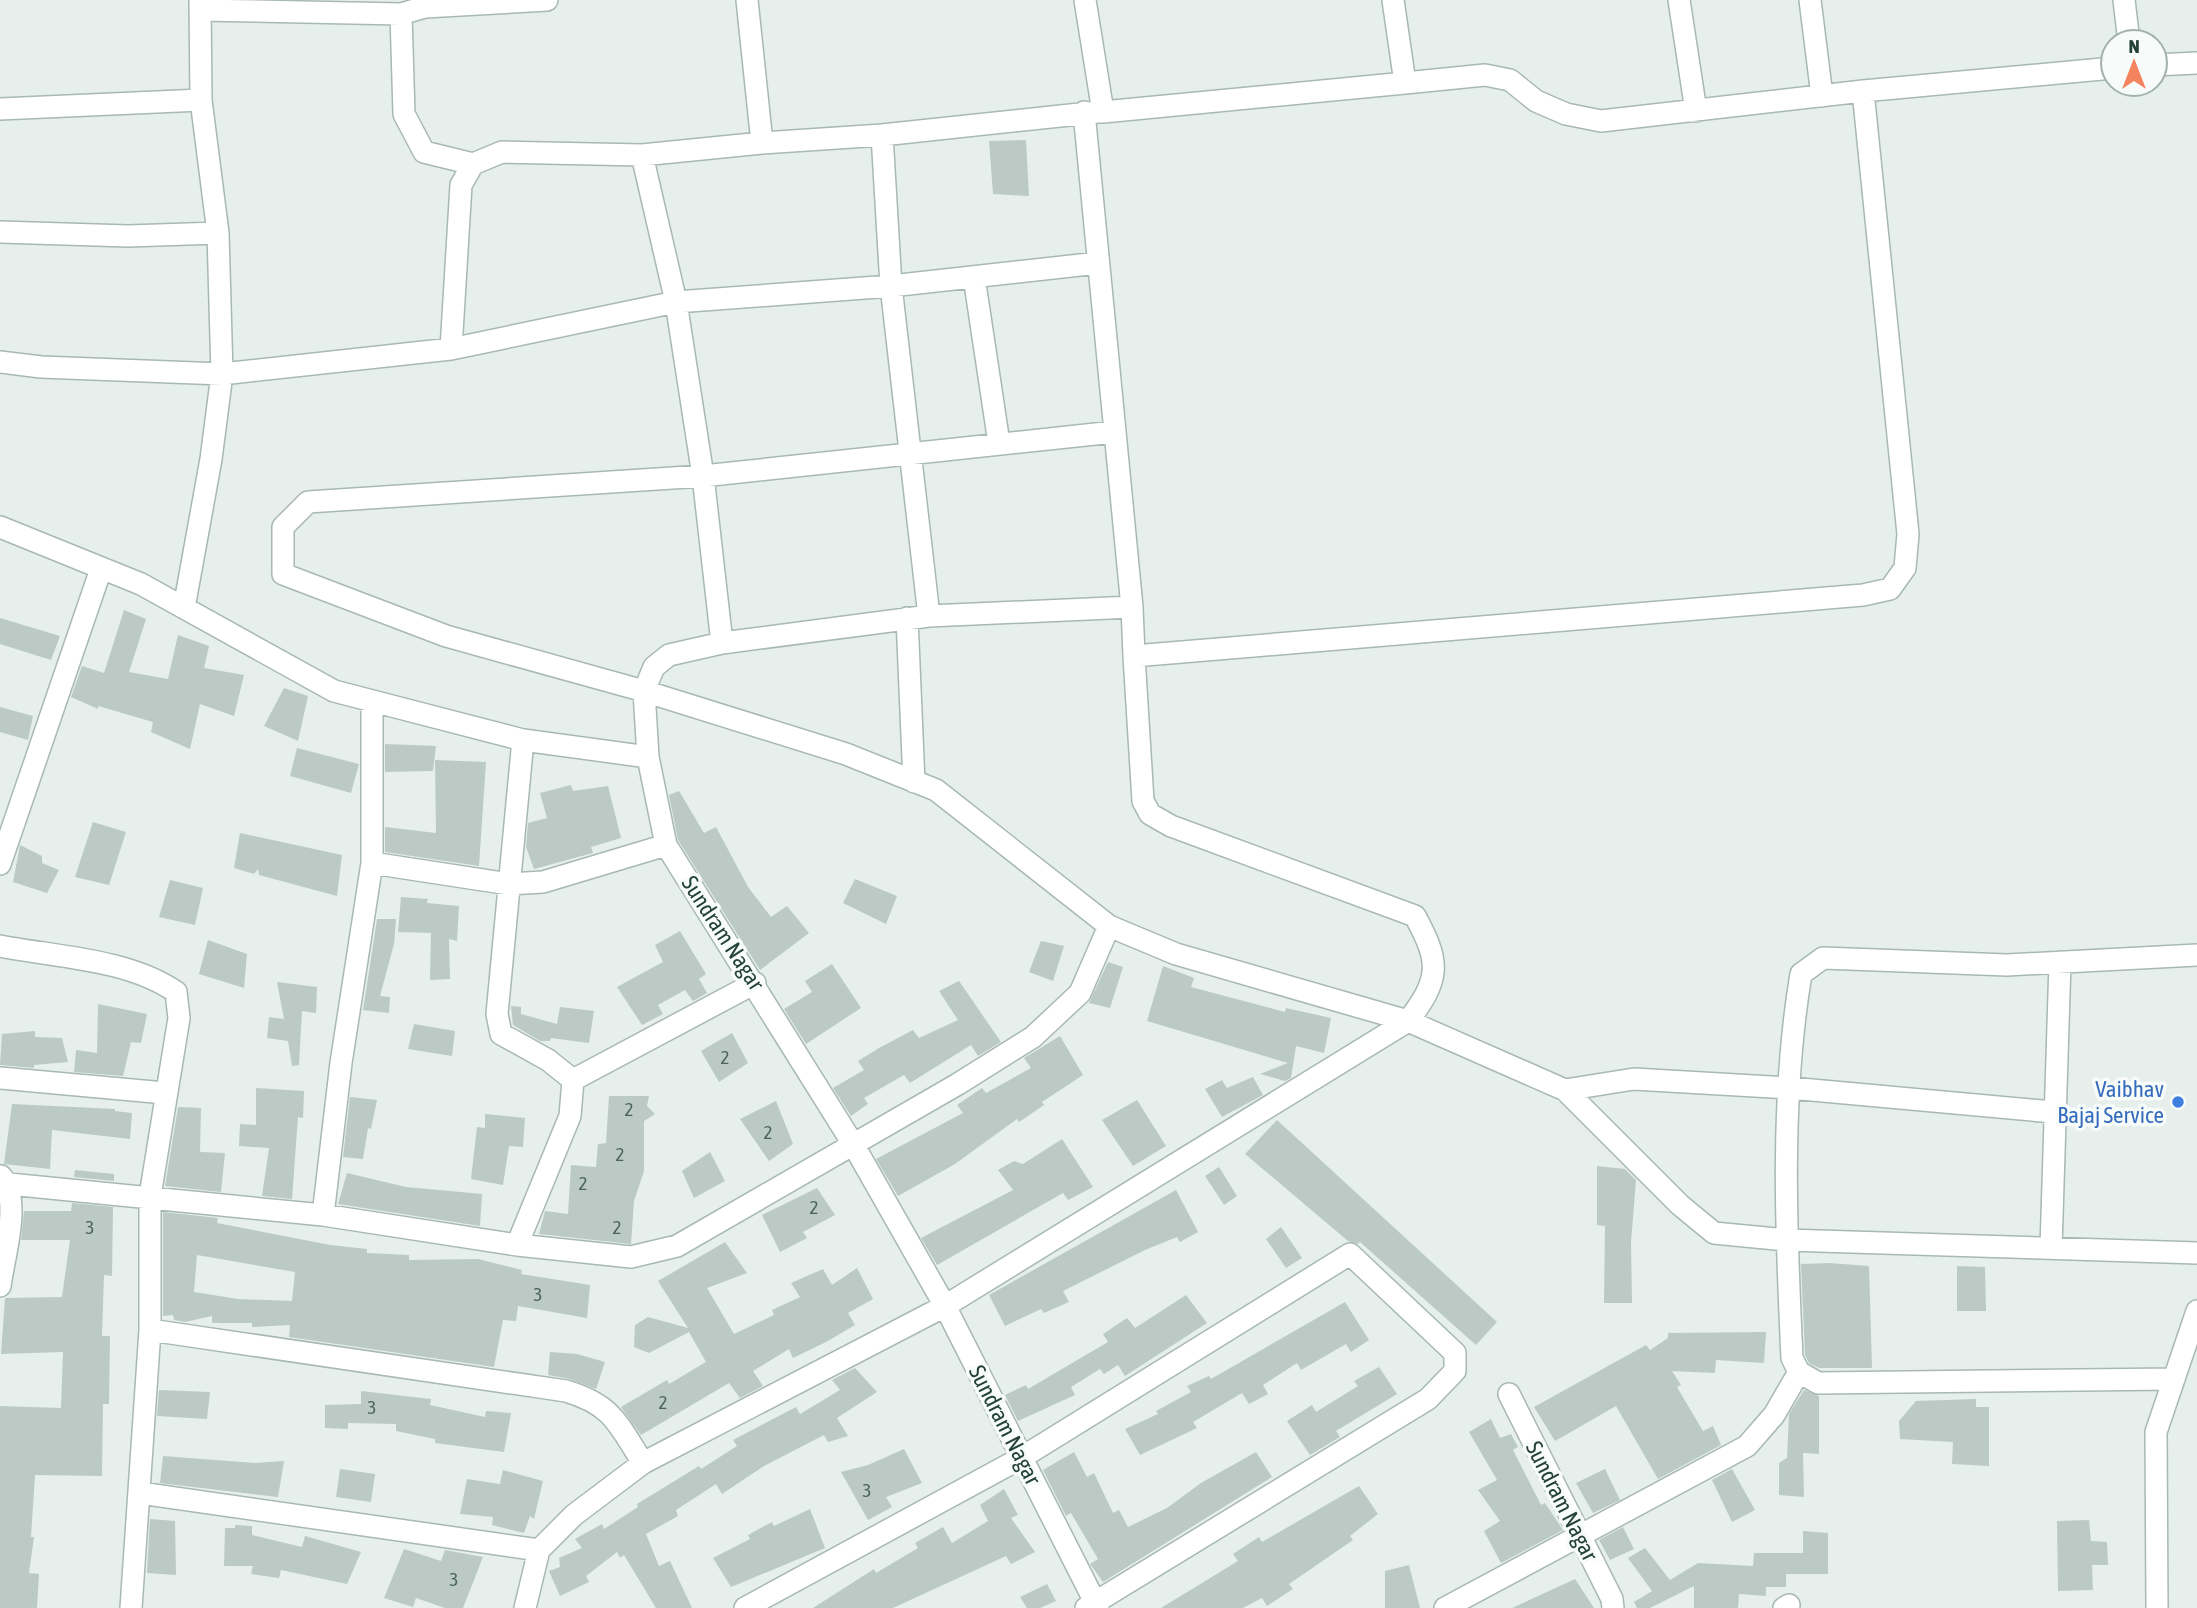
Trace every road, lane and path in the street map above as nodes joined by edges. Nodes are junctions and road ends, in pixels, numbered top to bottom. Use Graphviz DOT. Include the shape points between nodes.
graph roads {
  1 [pos="547,0"];
  2 [pos="747,0"];
  3 [pos="1085,0"];
  4 [pos="1392,0"];
  5 [pos="1679,0"];
  6 [pos="1810,0"];
  7 [pos="2124,0"];
  8 [pos="200,5"];
  9 [pos="401,14"];
  10 [pos="2127,28"];
  11 [pos="2197,63"];
  12 [pos="2169,64"];
  13 [pos="2099,69"];
  14 [pos="1405,83"];
  15 [pos="1863,91"];
  16 [pos="1822,96"];
  17 [pos="201,100"];
  18 [pos="0,109"];
  19 [pos="1696,111"];
  20 [pos="1093,112"];
  21 [pos="882,135"];
  22 [pos="762,143"];
  23 [pos="642,155"];
  24 [pos="473,164"];
  25 [pos="0,232"];
  26 [pos="218,233"];
  27 [pos="1098,263"];
  28 [pos="974,277"];
  29 [pos="891,286"];
  30 [pos="676,302"];
  31 [pos="451,349"];
  32 [pos="0,362"];
  33 [pos="222,374"];
  34 [pos="1114,432"];
  35 [pos="999,443"];
  36 [pos="911,452"];
  37 [pos="703,476"];
  38 [pos="0,527"];
  39 [pos="101,569"];
  40 [pos="1132,607"];
  41 [pos="184,608"];
  42 [pos="929,616"];
  43 [pos="907,618"];
  44 [pos="722,643"];
  45 [pos="1134,656"];
  46 [pos="644,691"];
  47 [pos="372,701"];
  48 [pos="523,740"];
  49 [pos="648,757"];
  50 [pos="914,782"];
  51 [pos="666,845"];
  52 [pos="372,863"];
  53 [pos="0,864"];
  54 [pos="509,884"];
  55 [pos="1109,926"];
  56 [pos="0,946"];
  57 [pos="2197,955"];
  58 [pos="2060,962"];
  59 [pos="755,983"];
  60 [pos="1408,1021"];
  61 [pos="0,1078"];
  62 [pos="573,1080"];
  63 [pos="1790,1088"];
  64 [pos="1565,1090"];
  65 [pos="165,1093"];
  66 [pos="2053,1112"];
  67 [pos="853,1144"];
  68 [pos="4,1179"];
  69 [pos="150,1196"];
  70 [pos="323,1215"];
  71 [pos="1787,1240"];
  72 [pos="517,1245"];
  73 [pos="2051,1248"];
  74 [pos="2197,1253"];
  75 [pos="0,1286"];
  76 [pos="945,1306"];
  77 [pos="2197,1311"];
  78 [pos="150,1330"];
  79 [pos="1799,1372"];
  80 [pos="2173,1379"];
  81 [pos="1509,1394"];
  82 [pos="1021,1458"];
  83 [pos="643,1463"];
  84 [pos="139,1493"];
  85 [pos="1580,1536"];
  86 [pos="539,1550"];
  87 [pos="1093,1606"];
  88 [pos="131,1608"];
  89 [pos="525,1608"];
  90 [pos="745,1608"];
  91 [pos="1445,1608"];
  92 [pos="1612,1608"];
  93 [pos="2157,1608"];
  1 -- 9 [label="street" via="425,6"];
  2 -- 22 [label="street"];
  3 -- 20 [label="street"];
  4 -- 14 [label="street"];
  5 -- 19 [label="street"];
  6 -- 16 [label="street"];
  7 -- 10 [label="street"];
  8 -- 9 [label="street"];
  8 -- 17 [label="street"];
  9 -- 24 [label="street" via="404,114 424,152"];
  11 -- 12 [label="street"];
  13 -- 15 [label="street"];
  14 -- 19 [label="street" via="1485,75 1510,80 1536,101 1566,114 1601,121"];
  14 -- 20 [label="street"];
  15 -- 16 [label="street"];
  15 -- 45 [label="street" via="1908,534 1905,568 1889,589 1863,596"];
  16 -- 19 [label="street"];
  17 -- 18 [label="street"];
  17 -- 26 [label="street"];
  20 -- 21 [label="street"];
  20 -- 27 [label="street"];
  21 -- 22 [label="street"];
  21 -- 29 [label="street"];
  22 -- 23 [label="street"];
  23 -- 24 [label="street" via="502,152"];
  23 -- 30 [label="street"];
  24 -- 31 [label="street" via="461,185"];
  25 -- 26 [label="street"];
  26 -- 33 [label="street"];
  27 -- 28 [label="street"];
  27 -- 34 [label="street"];
  28 -- 29 [label="street"];
  28 -- 35 [label="street"];
  29 -- 30 [label="street"];
  29 -- 36 [label="street"];
  30 -- 31 [label="street"];
  30 -- 37 [label="street"];
  31 -- 33 [label="street"];
  32 -- 33 [label="street"];
  33 -- 41 [label="street"];
  34 -- 35 [label="street"];
  34 -- 40 [label="street"];
  35 -- 36 [label="street"];
  36 -- 37 [label="street"];
  36 -- 42 [label="street"];
  37 -- 44 [label="street"];
  37 -- 46 [label="street" via="308,502 283,527 283,574 446,636"];
  38 -- 39 [label="street"];
  39 -- 41 [label="street"];
  39 -- 53 [label="street"];
  40 -- 42 [label="street"];
  40 -- 45 [label="street"];
  41 -- 47 [label="street" via="334,691"];
  42 -- 43 [label="street"];
  43 -- 44 [label="street"];
  43 -- 50 [label="street"];
  44 -- 46 [label="street" via="669,655 654,667"];
  45 -- 60 [label="street" via="1143,801 1150,814 1171,826 1415,916 1431,945 1435,972 1423,1002"];
  46 -- 49 [label="street, Sundram Nagar"];
  46 -- 50 [label="street" via="846,754"];
  47 -- 48 [label="street"];
  47 -- 52 [label="street"];
  48 -- 49 [label="street"];
  48 -- 54 [label="street"];
  49 -- 51 [label="street, Sundram Nagar"];
  50 -- 55 [label="street" via="936,790 975,818"];
  51 -- 54 [label="street" via="543,882"];
  51 -- 59 [label="street, Sundram Nagar"];
  52 -- 54 [label="street"];
  52 -- 70 [label="street"];
  54 -- 62 [label="street" via="497,1014 501,1034"];
  55 -- 60 [label="street" via="1176,954"];
  55 -- 67 [label="street" via="1080,993 1033,1037"];
  56 -- 65 [label="street" via="118,968 155,978 176,992 179,1018"];
  57 -- 58 [label="street"];
  58 -- 63 [label="street" via="2007,965 1823,958 1801,974"];
  58 -- 66 [label="street"];
  59 -- 62 [label="street"];
  59 -- 67 [label="street, Sundram Nagar"];
  60 -- 64 [label="street"];
  60 -- 76 [label="street"];
  61 -- 65 [label="street"];
  62 -- 72 [label="street" via="570,1116"];
  63 -- 64 [label="street" via="1634,1079"];
  63 -- 66 [label="street"];
  63 -- 71 [label="street"];
  64 -- 71 [label="street" via="1679,1205 1714,1233"];
  65 -- 69 [label="street"];
  66 -- 73 [label="street"];
  67 -- 72 [label="street" via="677,1246 631,1257"];
  67 -- 76 [label="street, Sundram Nagar"];
  68 -- 69 [label="street"];
  68 -- 75 [label="street" via="12,1204"];
  69 -- 70 [label="street"];
  69 -- 78 [label="street"];
  70 -- 72 [label="street"];
  71 -- 73 [label="street"];
  71 -- 79 [label="street" via="1792,1358"];
  73 -- 74 [label="street"];
  76 -- 82 [label="street, Sundram Nagar"];
  76 -- 83 [label="street"];
  77 -- 80 [label="street"];
  78 -- 83 [label="street" via="566,1391 588,1397 611,1412"];
  78 -- 84 [label="street"];
  79 -- 80 [label="street" via="1818,1383"];
  79 -- 85 [label="street" via="1774,1415 1747,1446"];
  80 -- 93 [label="street" via="2156,1432"];
  81 -- 85 [label="street, Sundram Nagar"];
  82 -- 87 [label="street, Sundram Nagar"];
  82 -- 87 [label="street" via="1350,1254 1455,1353 1455,1371 1428,1399"];
  82 -- 90 [label="street"];
  83 -- 86 [label="street" via="574,1515"];
  84 -- 86 [label="street"];
  84 -- 88 [label="street"];
  85 -- 91 [label="street"];
  85 -- 92 [label="street, Sundram Nagar" via="1612,1599"];
  86 -- 89 [label="street"];
}
